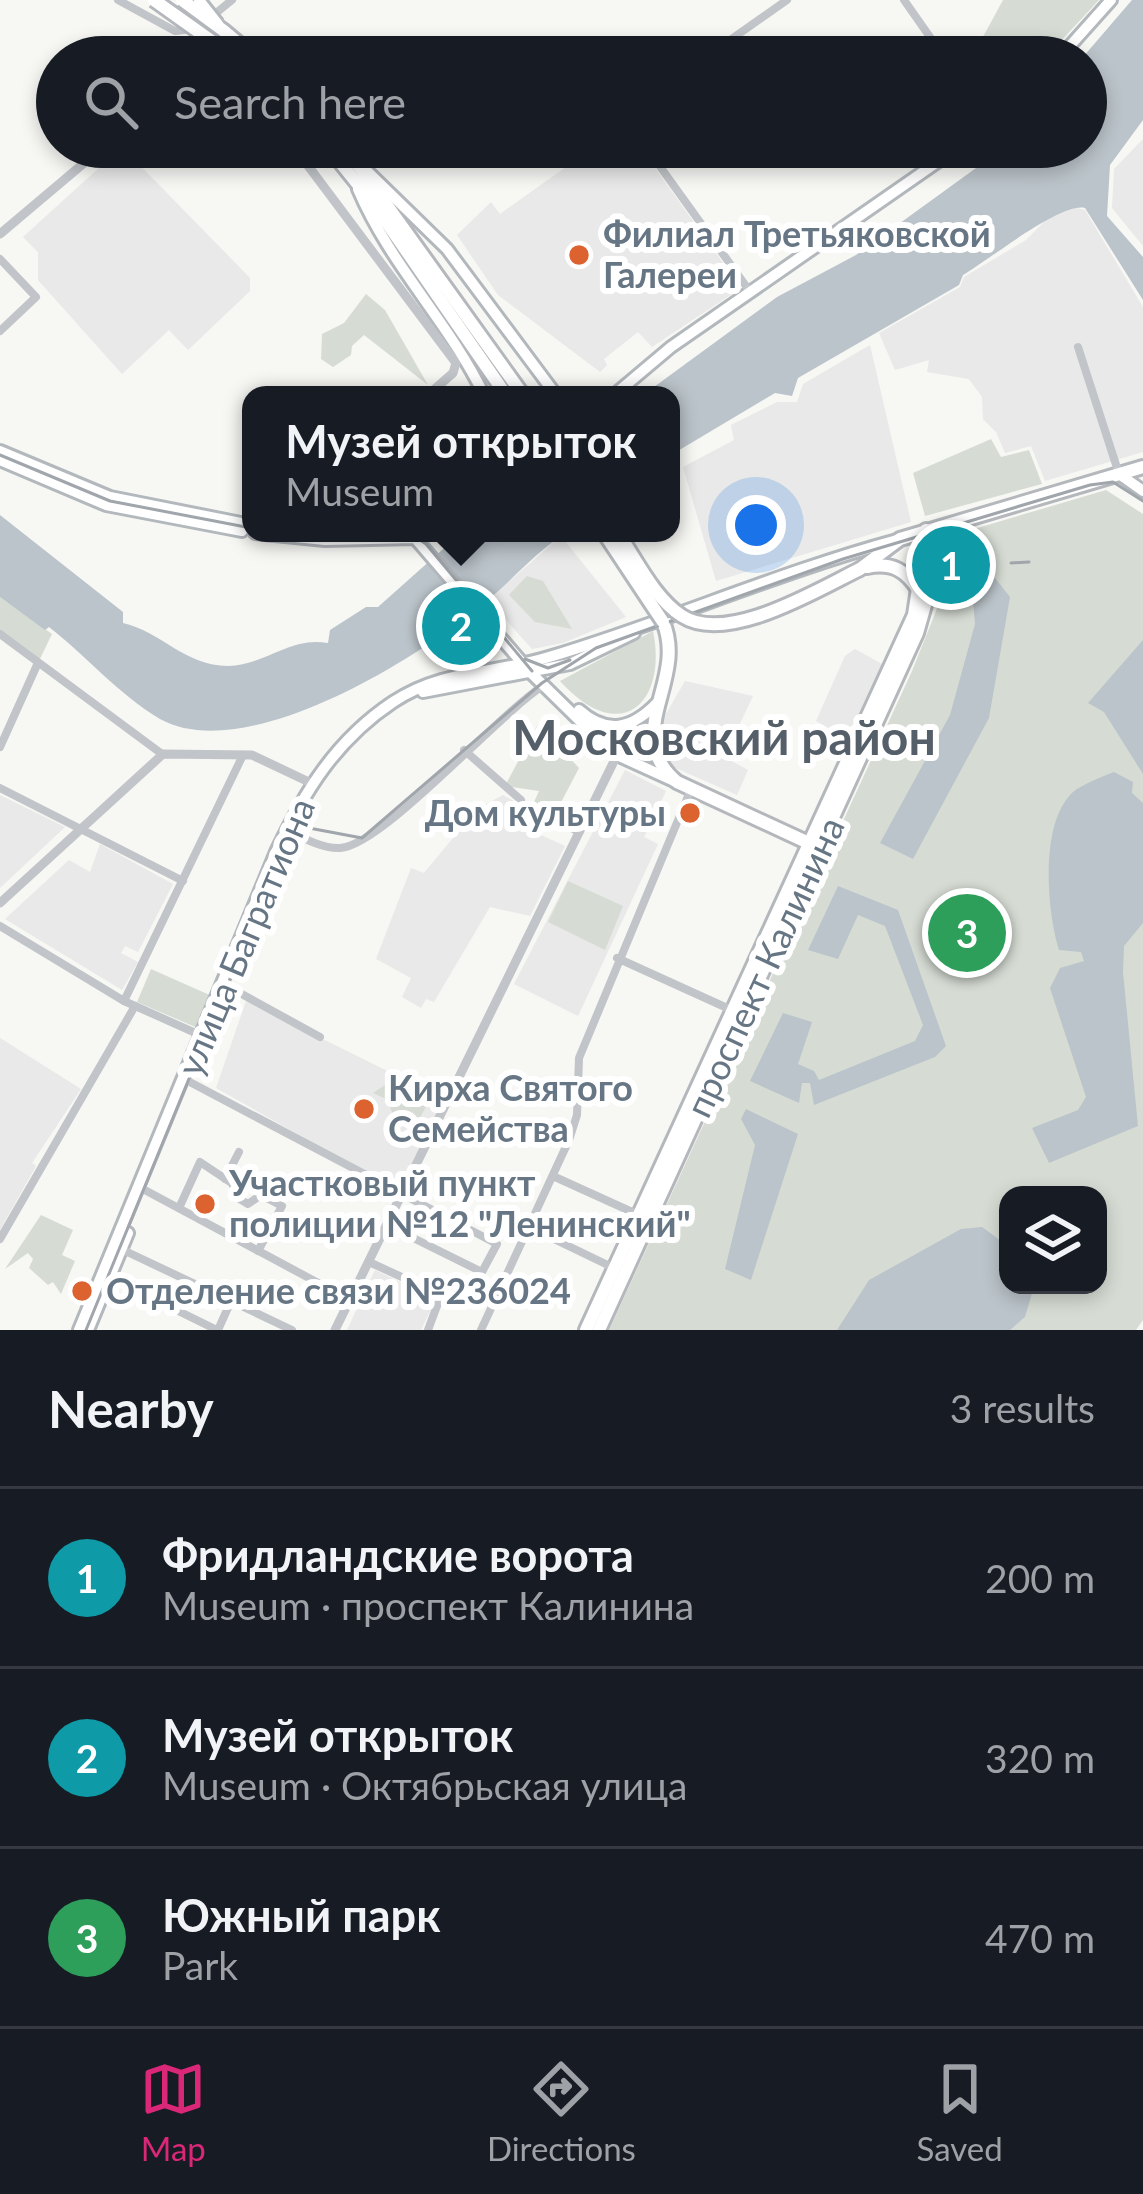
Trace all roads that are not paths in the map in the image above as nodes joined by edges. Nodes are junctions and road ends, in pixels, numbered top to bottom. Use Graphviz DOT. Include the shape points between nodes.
graph roads {
  1 [pos="118,0"];
  2 [pos="154,0"];
  3 [pos="182,0"];
  4 [pos="199,0"];
  5 [pos="232,0"];
  6 [pos="787,0"];
  7 [pos="904,0"];
  8 [pos="1111,0"];
  9 [pos="224,31"];
  10 [pos="205,36"];
  11 [pos="230,36"];
  12 [pos="736,36"];
  13 [pos="929,36"];
  14 [pos="1079,36"];
  15 [pos="78,168"];
  16 [pos="310,168"];
  17 [pos="352,168"];
  18 [pos="356,168"];
  19 [pos="661,168"];
  20 [pos="929,168"];
  21 [pos="358,173"];
  22 [pos="0,234"];
  23 [pos="0,259"];
  24 [pos="752,294"];
  25 [pos="0,331"];
  26 [pos="1078,347"];
  27 [pos="439,386"];
  28 [pos="479,386"];
  29 [pos="500,386"];
  30 [pos="516,386"];
  31 [pos="550,386"];
  32 [pos="625,386"];
  33 [pos="0,456"];
  34 [pos="1143,467"];
  35 [pos="1119,474"];
  36 [pos="1143,491"];
  37 [pos="242,528"];
  38 [pos="922,532"];
  39 [pos="900,539"];
  40 [pos="426,542"];
  41 [pos="610,542"];
  42 [pos="625,542"];
  43 [pos="860,569"];
  44 [pos="919,592"];
  45 [pos="925,612"];
  46 [pos="0,634"];
  47 [pos="38,665"];
  48 [pos="535,671"];
  49 [pos="657,703"];
  50 [pos="0,747"];
  51 [pos="464,750"];
  52 [pos="163,754"];
  53 [pos="243,754"];
  54 [pos="617,755"];
  55 [pos="314,784"];
  56 [pos="684,786"];
  57 [pos="0,788"];
  58 [pos="521,800"];
  59 [pos="532,807"];
  60 [pos="82,826"];
  61 [pos="289,831"];
  62 [pos="579,832"];
  63 [pos="814,845"];
  64 [pos="183,881"];
  65 [pos="0,903"];
  66 [pos="0,926"];
  67 [pos="617,958"];
  68 [pos="230,987"];
  69 [pos="124,1000"];
  70 [pos="135,1006"];
  71 [pos="737,1013"];
  72 [pos="320,1037"];
  73 [pos="206,1038"];
  74 [pos="188,1081"];
  75 [pos="427,1096"];
  76 [pos="444,1106"];
  77 [pos="239,1152"];
  78 [pos="555,1177"];
  79 [pos="225,1179"];
  80 [pos="144,1189"];
  81 [pos="401,1195"];
  82 [pos="179,1208"];
  83 [pos="644,1217"];
  84 [pos="387,1225"];
  85 [pos="531,1228"];
  86 [pos="0,1239"];
  87 [pos="117,1247"];
  88 [pos="258,1251"];
  89 [pos="369,1262"];
  90 [pos="614,1268"];
  91 [pos="156,1300"];
  92 [pos="350,1300"];
  93 [pos="231,1301"];
  94 [pos="83,1330"];
  95 [pos="218,1330"];
  96 [pos="292,1330"];
  97 [pos="334,1330"];
  98 [pos="428,1330"];
  99 [pos="481,1330"];
  100 [pos="586,1330"];
  101 [pos="599,1330"];
  1 -- 5 [label="street" via="166,27 193,29"];
  2 -- 10 [label="main road, bridge"];
  3 -- 9 [label="main road, bridge"];
  4 -- 9 [label="main road, bridge"];
  6 -- 12 [label="street"];
  7 -- 13 [label="street"];
  8 -- 14 [label="main road"];
  9 -- 11 [label="main road"];
  15 -- 22 [label="street"];
  16 -- 27 [label="street" via="456,362"];
  17 -- 21 [label="main road"];
  18 -- 21 [label="main road"];
  19 -- 24 [label="street"];
  20 -- 24 [label="main road"];
  21 -- 28 [label="main road" via="381,241"];
  21 -- 29 [label="main road"];
  21 -- 30 [label="main road"];
  21 -- 31 [label="main road" via="437,237"];
  23 -- 25 [label="street" via="36,297"];
  24 -- 32 [label="main road"];
  26 -- 35 [label="street"];
  33 -- 37 [label="main road" via="106,505"];
  34 -- 35 [label="main road"];
  35 -- 36 [label="main road"];
  35 -- 38 [label="main road"];
  38 -- 39 [label="main road"];
  38 -- 44 [label="main road, проспект Калинина"];
  38 -- 45 [label="main road, проспект Калинина"];
  39 -- 43 [label="main road"];
  39 -- 48 [label="main road, улица Багратиона"];
  40 -- 48 [label="main road"];
  41 -- 49 [label="main road, bridge" via="671,647"];
  42 -- 43 [label="main road, bridge" via="679,615 706,625 755,617"];
  43 -- 44 [label="main road" via="892,566"];
  44 -- 45 [label="main road"];
  44 -- 63 [label="main road, проспект Калинина"];
  45 -- 63 [label="main road, проспект Калинина"];
  46 -- 47 [label="street"];
  47 -- 50 [label="street"];
  47 -- 52 [label="street"];
  48 -- 49 [label="main road" via="608,728 632,723"];
  48 -- 51 [label="street"];
  48 -- 54 [label="main road"];
  48 -- 55 [label="main road, улица Багратиона" via="457,681 412,697"];
  49 -- 56 [label="main road" via="652,749"];
  51 -- 58 [label="street"];
  51 -- 61 [label="street" via="371,839 337,849"];
  52 -- 53 [label="street"];
  52 -- 60 [label="street"];
  53 -- 55 [label="street"];
  53 -- 64 [label="street"];
  54 -- 56 [label="main road"];
  54 -- 62 [label="street"];
  55 -- 61 [label="main road, улица Багратиона"];
  56 -- 63 [label="main road"];
  56 -- 67 [label="street"];
  57 -- 60 [label="street"];
  59 -- 62 [label="street"];
  60 -- 64 [label="street"];
  60 -- 65 [label="street"];
  61 -- 68 [label="main road, улица Багратиона"];
  61 -- 73 [label="main road, улица Багратиона"];
  62 -- 76 [label="street"];
  63 -- 71 [label="main road, проспект Калинина"];
  64 -- 69 [label="street"];
  66 -- 69 [label="street"];
  67 -- 71 [label="street"];
  67 -- 78 [label="street" via="579,1058 577,1115"];
  68 -- 72 [label="street"];
  68 -- 73 [label="main road, улица Багратиона"];
  69 -- 70 [label="street"];
  70 -- 73 [label="street"];
  70 -- 86 [label="street"];
  71 -- 83 [label="main road, проспект Калинина"];
  73 -- 74 [label="main road, улица Багратиона"];
  74 -- 80 [label="main road, улица Багратиона"];
  74 -- 81 [label="street"];
  75 -- 76 [label="street"];
  76 -- 81 [label="street"];
  77 -- 79 [label="street"];
  78 -- 83 [label="street"];
  78 -- 85 [label="street"];
  79 -- 82 [label="street" via="200,1162"];
  79 -- 88 [label="street" via="248,1204 261,1195 282,1206"];
  80 -- 82 [label="street"];
  80 -- 87 [label="main road, улица Багратиона"];
  81 -- 84 [label="street"];
  81 -- 84 [label="street" via="497,1244 482,1272"];
  82 -- 88 [label="street"];
  83 -- 90 [label="main road, проспект Калинина"];
  83 -- 101 [label="main road, проспект Калинина"];
  84 -- 89 [label="street"];
  85 -- 90 [label="street"];
  85 -- 99 [label="street"];
  87 -- 93 [label="street"];
  87 -- 94 [label="main road, улица Багратиона"];
  88 -- 92 [label="street"];
  89 -- 92 [label="street"];
  89 -- 98 [label="street" via="441,1295"];
  90 -- 100 [label="main road, проспект Калинина"];
  91 -- 95 [label="street"];
  92 -- 97 [label="street"];
  93 -- 95 [label="street"];
  93 -- 96 [label="street"];
}
